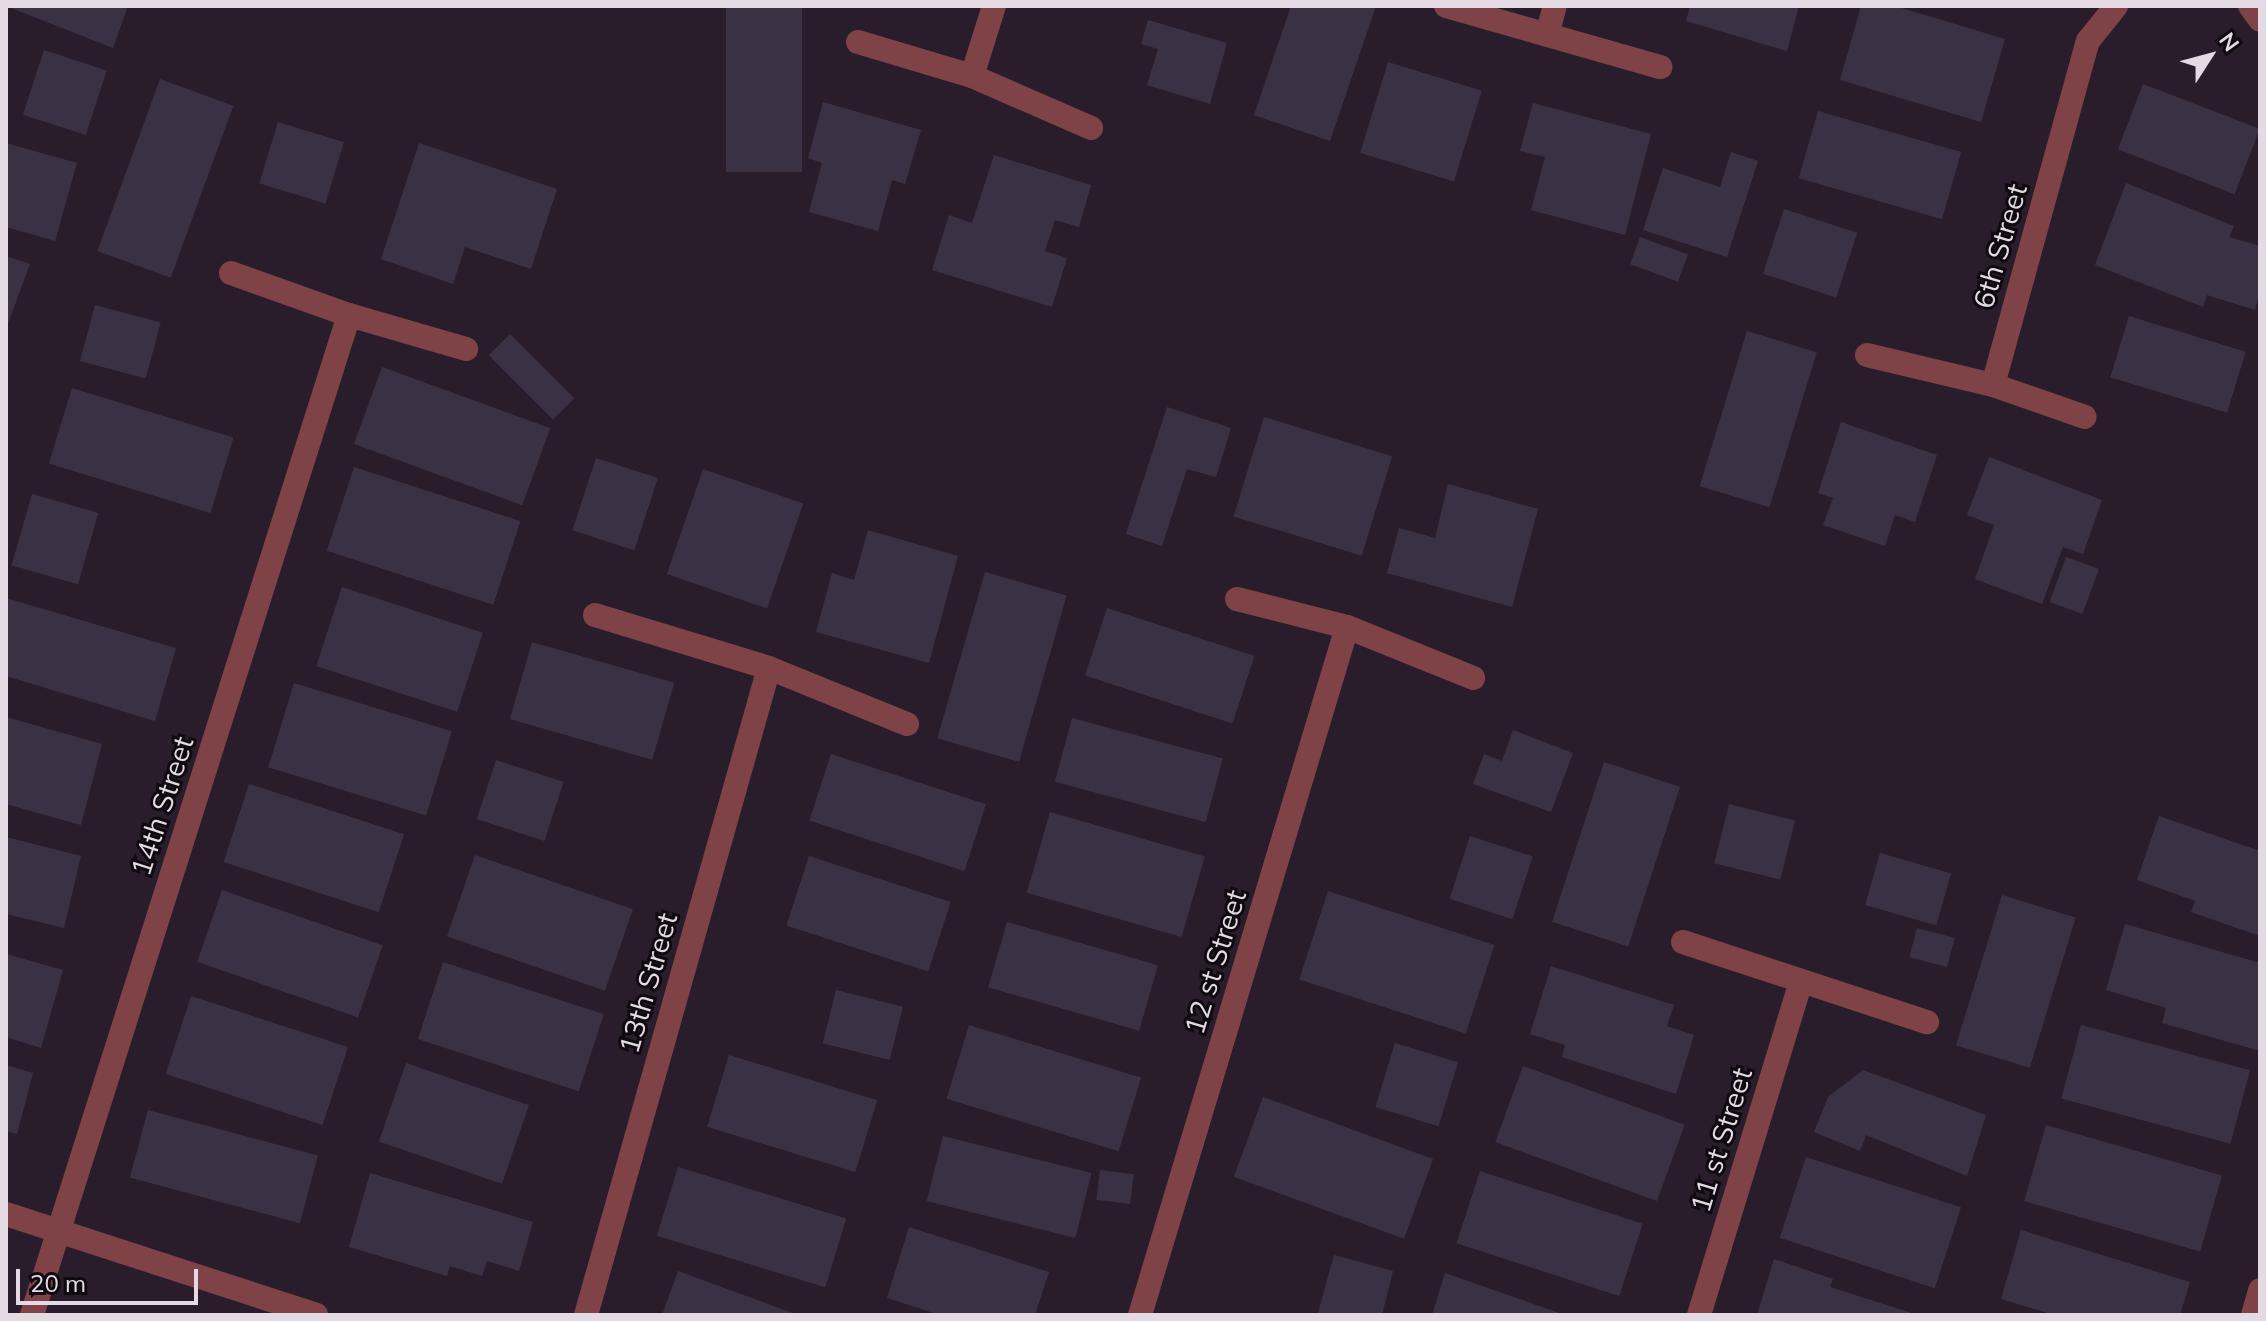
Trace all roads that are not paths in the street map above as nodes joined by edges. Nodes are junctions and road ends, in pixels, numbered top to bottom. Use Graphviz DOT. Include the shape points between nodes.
graph roads {
  1 [pos="994,6"];
  2 [pos="1446,6"];
  3 [pos="1555,6"];
  4 [pos="2116,6"];
  5 [pos="2250,6"];
  6 [pos="2260,20"];
  7 [pos="1547,35"];
  8 [pos="858,42"];
  9 [pos="1660,67"];
  10 [pos="972,76"];
  11 [pos="1091,128"];
  12 [pos="231,273"];
  13 [pos="349,315"];
  14 [pos="466,349"];
  15 [pos="1867,355"];
  16 [pos="1993,385"];
  17 [pos="2085,417"];
  18 [pos="1237,599"];
  19 [pos="595,615"];
  20 [pos="1347,627"];
  21 [pos="769,668"];
  22 [pos="1473,678"];
  23 [pos="907,724"];
  24 [pos="1683,942"];
  25 [pos="1801,982"];
  26 [pos="1927,1022"];
  27 [pos="6,1214"];
  28 [pos="58,1231"];
  29 [pos="2260,1290"];
  30 [pos="32,1315"];
  31 [pos="316,1315"];
  32 [pos="586,1315"];
  33 [pos="1140,1315"];
  34 [pos="1699,1315"];
  35 [pos="2253,1315"];
  1 -- 10 [label="street"];
  2 -- 7 [label="street"];
  3 -- 7 [label="street"];
  4 -- 16 [label="street, 6th Street" via="2088,41"];
  5 -- 6 [label="street"];
  7 -- 9 [label="street"];
  8 -- 10 [label="street"];
  10 -- 11 [label="street"];
  12 -- 13 [label="street"];
  13 -- 14 [label="street"];
  13 -- 28 [label="street, 14th Street"];
  15 -- 16 [label="street"];
  16 -- 17 [label="street"];
  18 -- 20 [label="street"];
  19 -- 21 [label="street"];
  20 -- 22 [label="street"];
  20 -- 33 [label="street, 12 st Street"];
  21 -- 23 [label="street"];
  21 -- 32 [label="street, 13th Street"];
  24 -- 25 [label="street"];
  25 -- 26 [label="street"];
  25 -- 34 [label="street, 11 st Street"];
  27 -- 28 [label="street"];
  28 -- 30 [label="street, 14th Street"];
  28 -- 31 [label="street"];
  29 -- 35 [label="street"];
}
